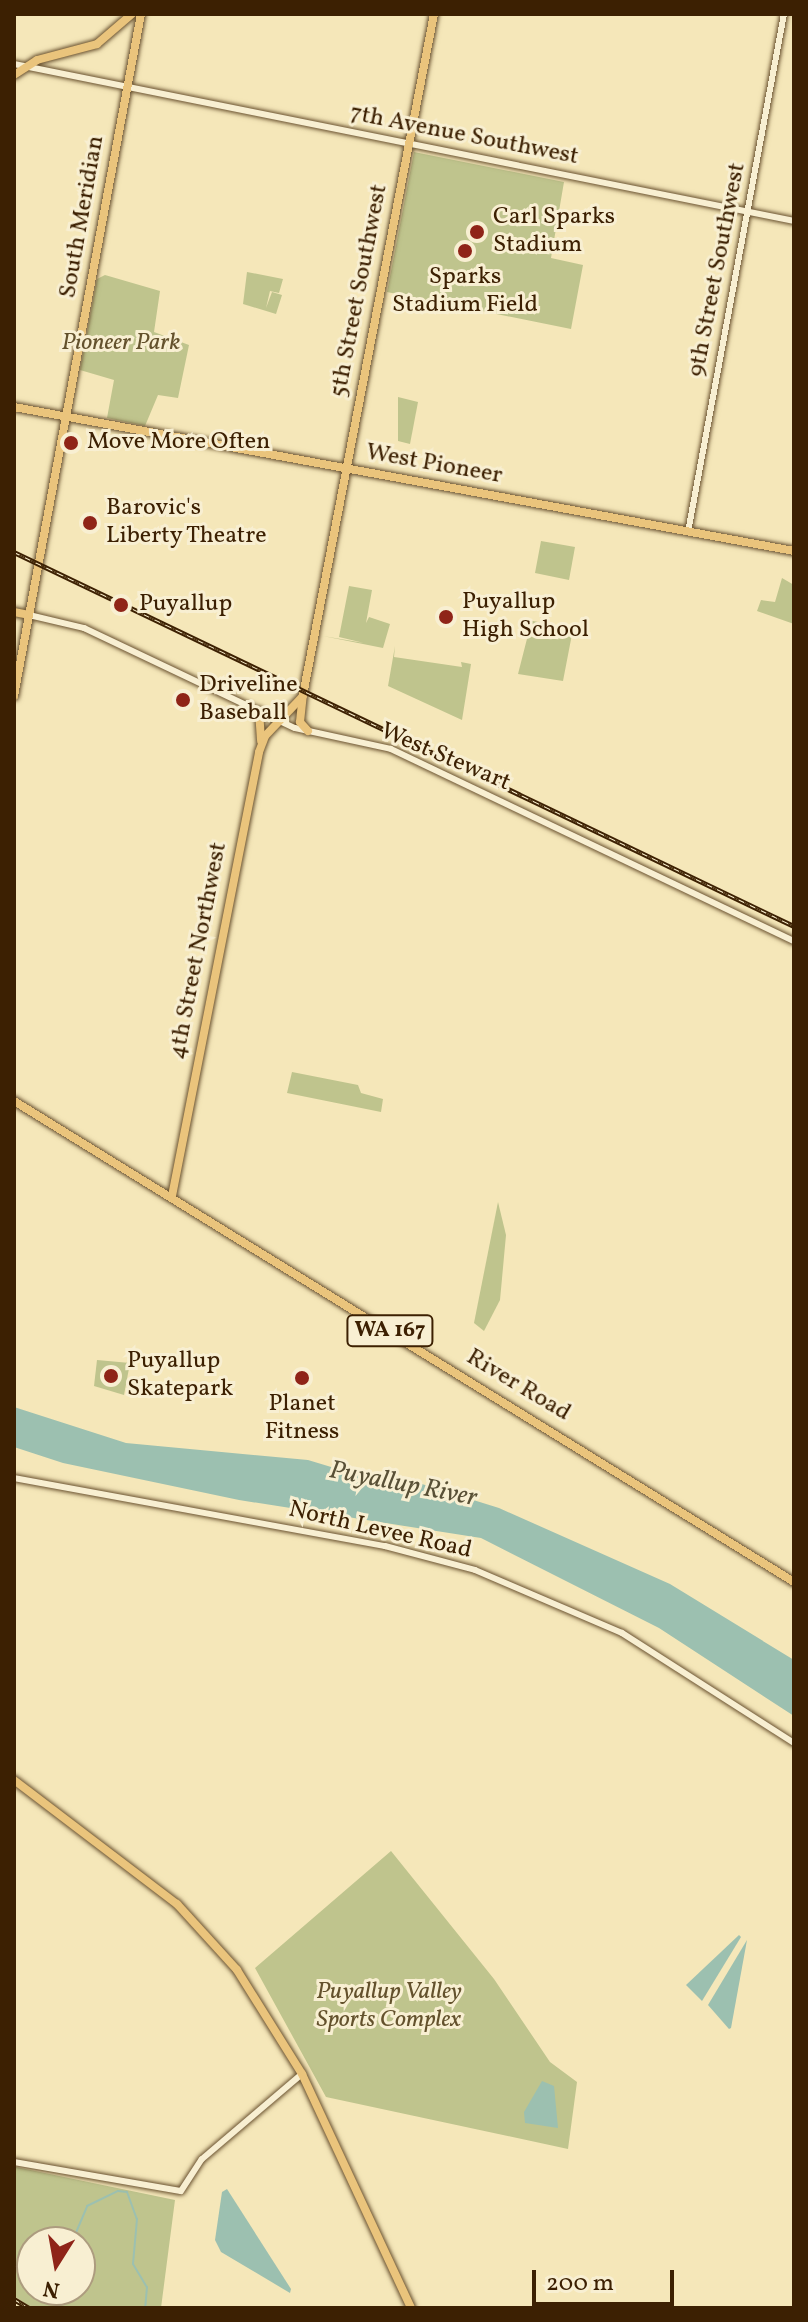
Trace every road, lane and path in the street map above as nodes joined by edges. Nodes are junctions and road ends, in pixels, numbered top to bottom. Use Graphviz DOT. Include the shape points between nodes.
graph roads {
  1 [pos="132,14"];
  2 [pos="141,14"];
  3 [pos="434,14"];
  4 [pos="784,14"];
  5 [pos="19,65"];
  6 [pos="14,75"];
  7 [pos="127,87"];
  8 [pos="409,144"];
  9 [pos="747,212"];
  10 [pos="794,221"];
  11 [pos="14,407"];
  12 [pos="66,417"];
  13 [pos="346,469"];
  14 [pos="688,532"];
  15 [pos="794,551"];
  16 [pos="14,612"];
  17 [pos="29,615"];
  18 [pos="303,695"];
  19 [pos="14,696"];
  20 [pos="259,711"];
  21 [pos="280,721"];
  22 [pos="308,731"];
  23 [pos="259,752"];
  24 [pos="794,941"];
  25 [pos="14,1101"];
  26 [pos="172,1196"];
  27 [pos="14,1478"];
  28 [pos="794,1582"];
  29 [pos="794,1743"];
  30 [pos="14,1780"];
  31 [pos="302,2074"];
  32 [pos="14,2162"];
  33 [pos="411,2308"];
  1 -- 5 [label="main road" via="97,44"];
  2 -- 7 [label="main road, South Meridian"];
  3 -- 8 [label="main road, 5th Street Southwest"];
  4 -- 9 [label="street, 9th Street Southwest"];
  5 -- 6 [label="main road"];
  5 -- 7 [label="street, 7th Avenue Southwest"];
  7 -- 8 [label="street, 7th Avenue Southwest"];
  7 -- 12 [label="main road, South Meridian"];
  8 -- 9 [label="street, 7th Avenue Southwest"];
  8 -- 13 [label="main road, 5th Street Southwest"];
  9 -- 10 [label="street, 7th Avenue Southwest"];
  9 -- 14 [label="street, 9th Street Southwest"];
  11 -- 12 [label="main road, West Pioneer"];
  12 -- 13 [label="main road, West Pioneer"];
  12 -- 17 [label="main road, South Meridian"];
  13 -- 14 [label="main road, West Pioneer"];
  13 -- 18 [label="main road, 5th Street Southwest"];
  14 -- 15 [label="main road, West Pioneer"];
  16 -- 17 [label="main road"];
  17 -- 19 [label="main road, South Meridian"];
  17 -- 20 [label="street, West Stewart" via="84,628"];
  18 -- 21 [label="main road, 4th Street Northwest"];
  18 -- 22 [label="main road" via="301,724"];
  20 -- 21 [label="street, West Stewart"];
  20 -- 23 [label="main road"];
  21 -- 22 [label="street, West Stewart"];
  21 -- 23 [label="main road, 4th Street Northwest"];
  22 -- 24 [label="street, West Stewart" via="391,749"];
  23 -- 26 [label="main road, 4th Street Northwest"];
  25 -- 26 [label="main road, River Road / WA 167"];
  26 -- 28 [label="main road, River Road / WA 167"];
  27 -- 29 [label="street, North Levee Road" via="385,1546 475,1570 622,1633"];
  30 -- 31 [label="main road" via="197,1923 250,1986"];
  31 -- 32 [label="street" via="202,2159 181,2191"];
  31 -- 33 [label="main road"];
}
